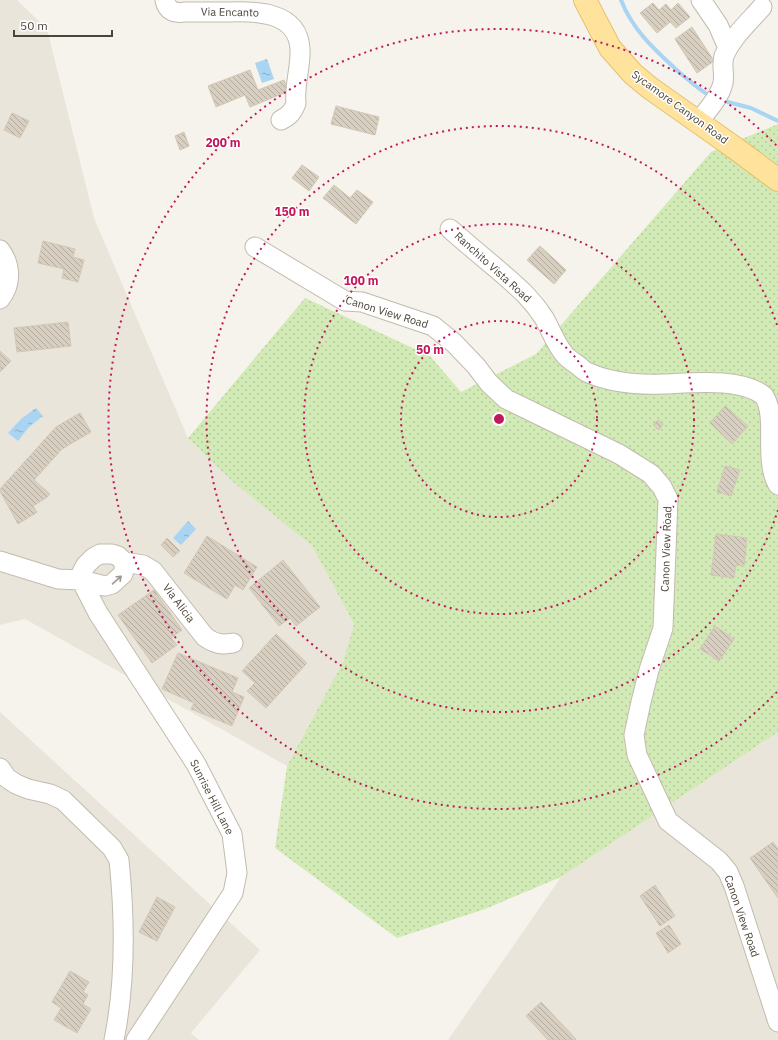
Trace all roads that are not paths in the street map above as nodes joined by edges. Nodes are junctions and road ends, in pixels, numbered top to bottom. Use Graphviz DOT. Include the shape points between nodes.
graph roads {
  1 [pos="165,0"];
  2 [pos="585,0"];
  3 [pos="702,0"];
  4 [pos="762,8"];
  5 [pos="728,48"];
  6 [pos="702,117"];
  7 [pos="281,120"];
  8 [pos="778,180"];
  9 [pos="450,228"];
  10 [pos="255,247"];
  11 [pos="0,250"];
  12 [pos="0,299"];
  13 [pos="778,485"];
  14 [pos="0,561"];
  15 [pos="124,562"];
  16 [pos="81,580"];
  17 [pos="233,643"];
  18 [pos="0,768"];
  19 [pos="778,1022"];
  20 [pos="114,1040"];
  21 [pos="136,1040"];
  1 -- 7 [label="street, Via Encanto" via="167,7 173,12 254,11 278,17 294,30 300,49 296,103 288,117"];
  2 -- 6 [label="main road, Sycamore Canyon Road" via="604,38 625,66 650,88"];
  3 -- 5 [label="street" via="718,25"];
  4 -- 5 [label="street"];
  5 -- 6 [label="street" via="724,57 724,83"];
  6 -- 8 [label="main road, Sycamore Canyon Road"];
  9 -- 13 [label="street, Ranchito Vista Road" via="527,295 565,355 588,373 623,383 734,384 764,395 775,414 772,463"];
  10 -- 19 [label="street, Canon View Road" via="345,301 362,302 433,326 454,343 489,384 506,399 619,454 651,474 662,487 668,499 663,628 640,702 634,735 637,755 668,820 719,860 728,872"];
  11 -- 12 [label="street" via="9,274 6,290"];
  14 -- 16 [label="street" via="58,579"];
  16 -- 15 [label="street, one-way" via="105,586 112,584 123,574"];
  15 -- 16 [label="street, Via Alicia" via="118,556 100,554 86,566"];
  15 -- 17 [label="street, Via Alicia" via="142,565 153,571 205,637 222,645"];
  16 -- 21 [label="street, Sunrise Hill Lane" via="98,613 196,764 232,834 237,873 233,893"];
  18 -- 20 [label="street" via="7,778 16,784 63,800 112,848 120,860 123,948"];
}
